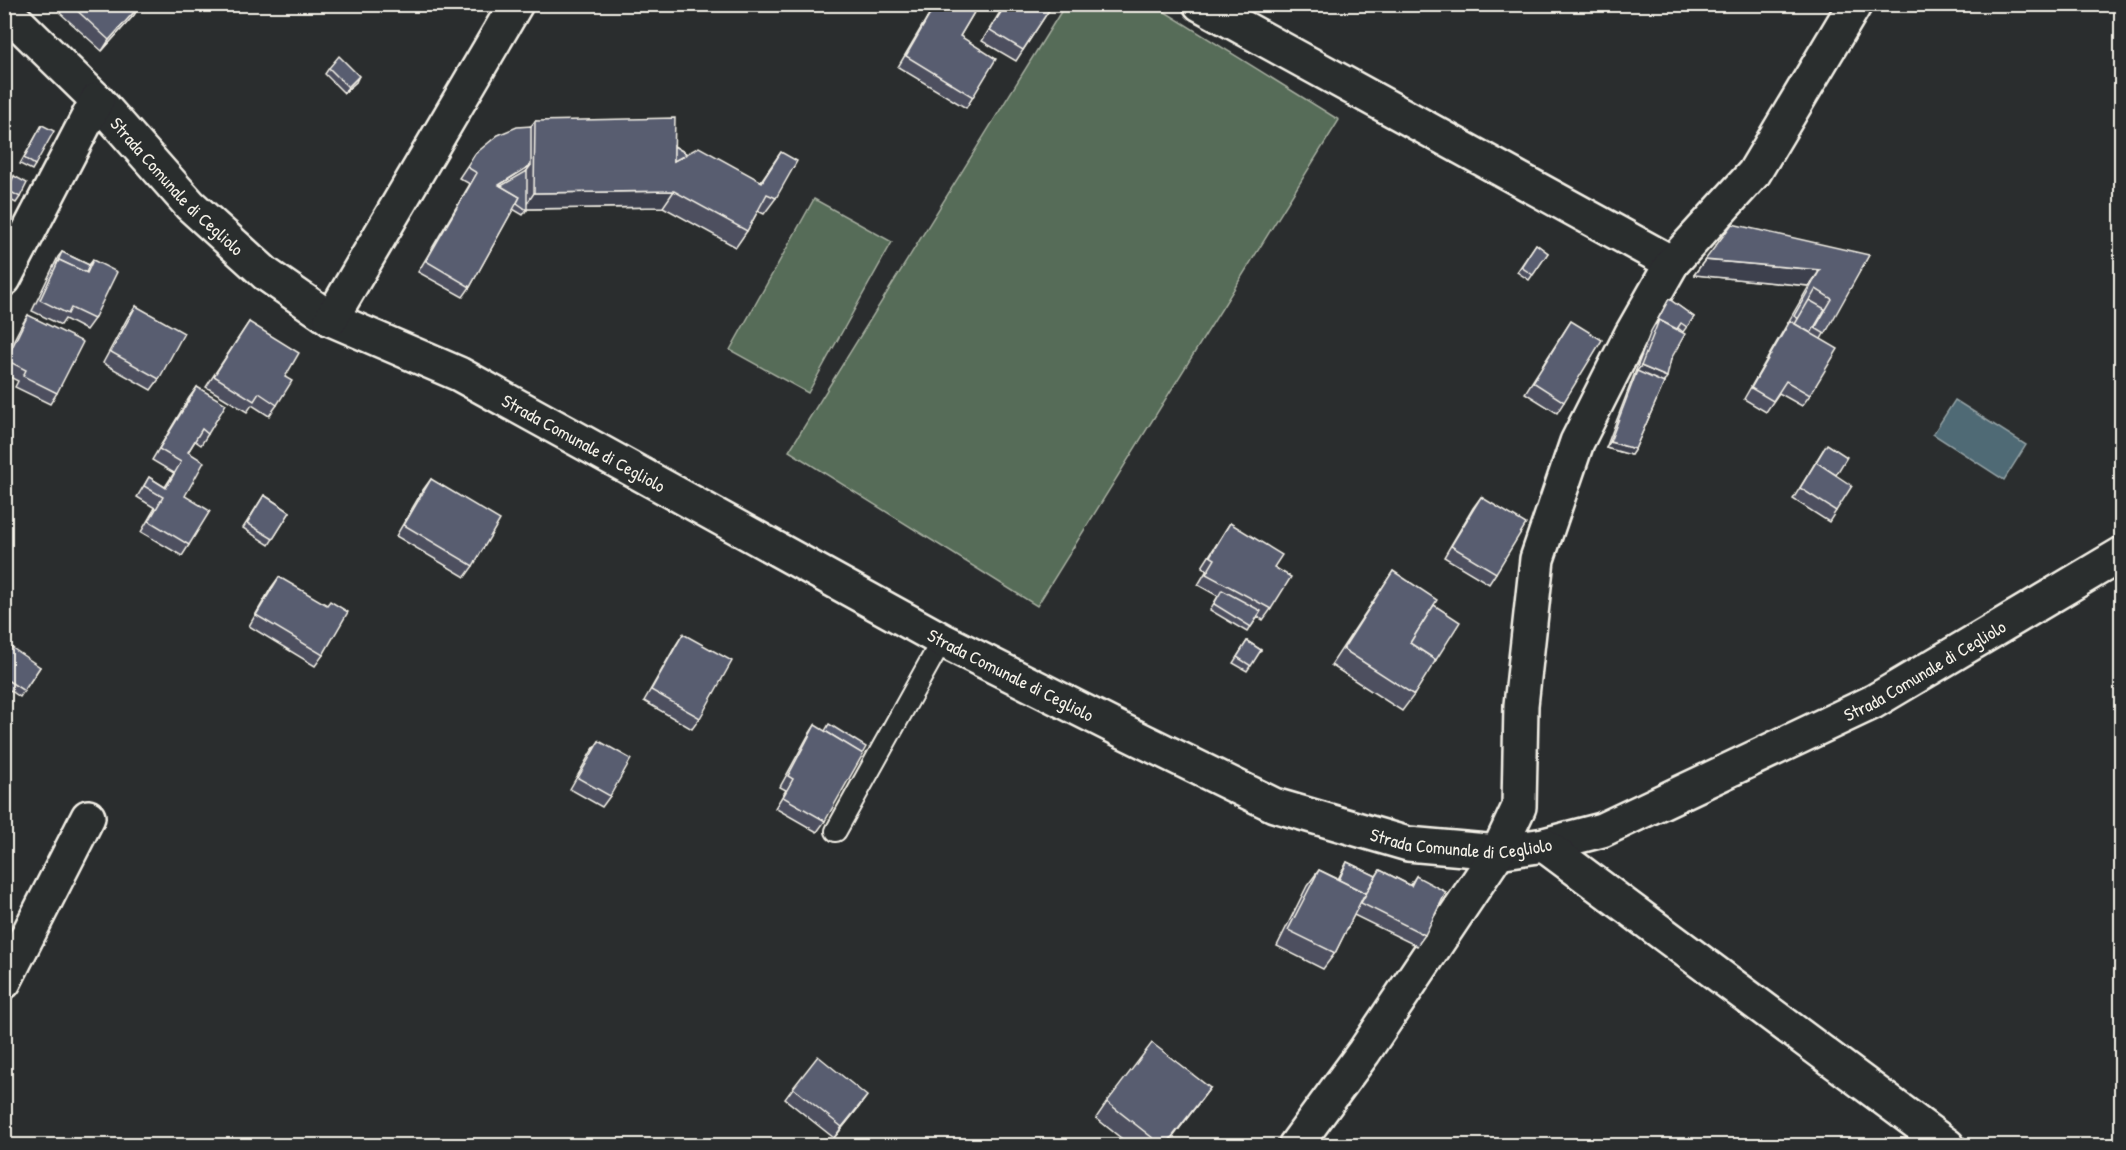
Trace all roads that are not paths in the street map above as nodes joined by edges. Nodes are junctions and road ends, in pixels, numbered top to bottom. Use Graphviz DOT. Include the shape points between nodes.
graph roads {
  1 [pos="516,4"];
  2 [pos="1200,4"];
  3 [pos="1855,4"];
  4 [pos="4,9"];
  5 [pos="97,100"];
  6 [pos="1672,263"];
  7 [pos="4,279"];
  8 [pos="331,319"];
  9 [pos="2121,554"];
  10 [pos="942,640"];
  11 [pos="88,817"];
  12 [pos="836,831"];
  13 [pos="1544,845"];
  14 [pos="1498,852"];
  15 [pos="4,982"];
  16 [pos="1295,1146"];
  17 [pos="1948,1146"];
  1 -- 8 [label="street"];
  2 -- 6 [label="street"];
  3 -- 6 [label="street" via="1754,173"];
  4 -- 5 [label="street, Strada Comunale di Cegliolo"];
  5 -- 7 [label="street"];
  5 -- 8 [label="street, Strada Comunale di Cegliolo" via="190,205 266,274"];
  6 -- 14 [label="street" via="1577,442 1537,560 1521,705 1519,807"];
  8 -- 10 [label="street, Strada Comunale di Cegliolo" via="459,374"];
  9 -- 13 [label="street, Strada Comunale di Cegliolo" via="1873,702 1602,830"];
  10 -- 12 [label="lane"];
  10 -- 14 [label="street, Strada Comunale di Cegliolo" via="1274,805 1408,844"];
  11 -- 15 [label="street"];
  13 -- 14 [label="street, Strada Comunale di Cegliolo"];
  13 -- 17 [label="street"];
  14 -- 16 [label="street" via="1364,1052"];
}
